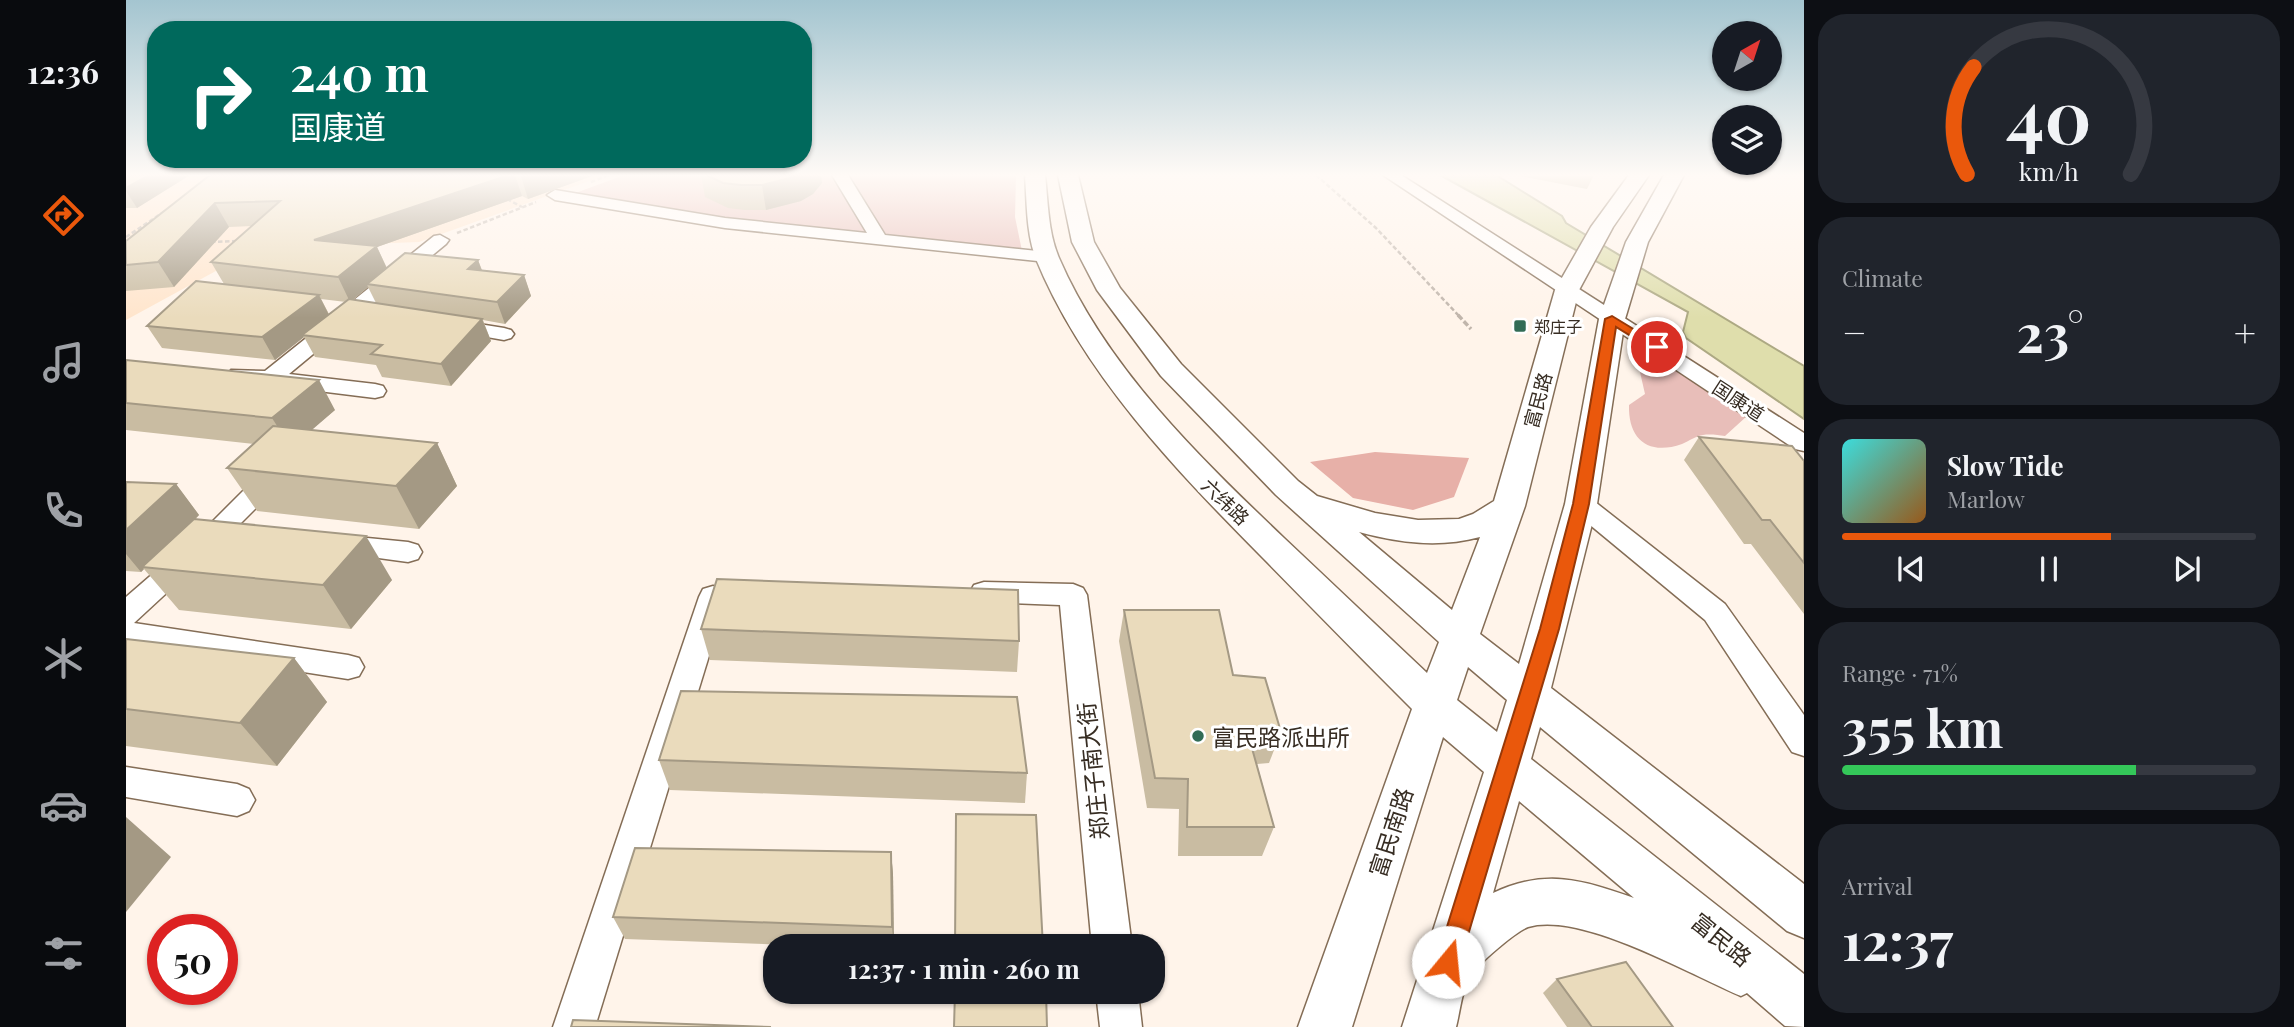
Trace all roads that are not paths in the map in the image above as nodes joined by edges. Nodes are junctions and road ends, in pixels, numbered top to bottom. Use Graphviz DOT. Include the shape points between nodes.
graph roads {
  1 [pos="726,223"];
  2 [pos="869,223"];
  3 [pos="1040,223"];
  4 [pos="1079,223"];
  5 [pos="1473,223"];
  6 [pos="1604,223"];
  7 [pos="1648,223"];
  8 [pos="440,240"];
  9 [pos="880,240"];
  10 [pos="1047,257"];
  11 [pos="1572,281"];
  12 [pos="1616,303"];
  13 [pos="329,308"];
  14 [pos="355,312"];
  15 [pos="382,316"];
  16 [pos="436,324"];
  17 [pos="504,334"];
  18 [pos="218,373"];
  19 [pos="270,378"];
  20 [pos="374,390"];
  21 [pos="1804,444"];
  22 [pos="278,471"];
  23 [pos="1303,502"];
  24 [pos="1581,504"];
  25 [pos="1509,506"];
  26 [pos="217,532"];
  27 [pos="244,535"];
  28 [pos="313,542"];
  29 [pos="408,552"];
  30 [pos="744,586"];
  31 [pos="949,592"];
  32 [pos="127,617"];
  33 [pos="1459,638"];
  34 [pos="348,667"];
  35 [pos="1531,693"];
  36 [pos="1436,707"];
  37 [pos="1804,742"];
  38 [pos="1509,766"];
  39 [pos="126,782"];
  40 [pos="237,800"];
  41 [pos="1804,914"];
  42 [pos="1111,934"];
  43 [pos="1448,962"];
  44 [pos="1793,998"];
  45 [pos="1118,1004"];
  46 [pos="574,1027"];
  47 [pos="1121,1027"];
  48 [pos="1325,1027"];
  49 [pos="1429,1027"];
  1 -- 9 [label="street"];
  2 -- 9 [label="street"];
  3 -- 10 [label="main road, 六纬路"];
  4 -- 23 [label="main road" via="1083,242 1109,289 1171,370"];
  5 -- 11 [label="street"];
  6 -- 11 [label="main road, 富民路"];
  7 -- 12 [label="main road"];
  8 -- 14 [label="street"];
  9 -- 10 [label="street"];
  10 -- 36 [label="main road, 六纬路" via="1087,331 1133,397 1200,476"];
  11 -- 12 [label="street, 国康道"];
  11 -- 25 [label="main road, 富民路"];
  12 -- 21 [label="street, 国康道"];
  12 -- 24 [label="main road"];
  13 -- 14 [label="street"];
  14 -- 15 [label="street"];
  14 -- 19 [label="street"];
  16 -- 17 [label="street"];
  18 -- 19 [label="street"];
  19 -- 20 [label="street"];
  22 -- 26 [label="street"];
  23 -- 25 [label="main road" via="1374,524 1445,533 1477,526"];
  23 -- 33 [label="main road"];
  24 -- 35 [label="main road"];
  24 -- 37 [label="street" via="1716,612"];
  25 -- 33 [label="main road, 富民路"];
  26 -- 27 [label="street"];
  26 -- 32 [label="street"];
  28 -- 29 [label="street"];
  30 -- 46 [label="street" via="716,585"];
  31 -- 42 [label="street, 郑庄子南大街" via="1073,595"];
  32 -- 34 [label="street"];
  33 -- 35 [label="main road"];
  33 -- 36 [label="main road, 富民南路"];
  35 -- 38 [label="main road"];
  35 -- 41 [label="main road"];
  36 -- 38 [label="main road, 六纬路"];
  36 -- 48 [label="main road, 富民南路" via="1413,762"];
  38 -- 43 [label="main road"];
  38 -- 44 [label="main road, 富民路"];
  39 -- 40 [label="street"];
  43 -- 44 [label="main road" via="1499,917 1529,903 1580,904 1666,937"];
  43 -- 49 [label="main road"];
  45 -- 47 [label="street"];
}
